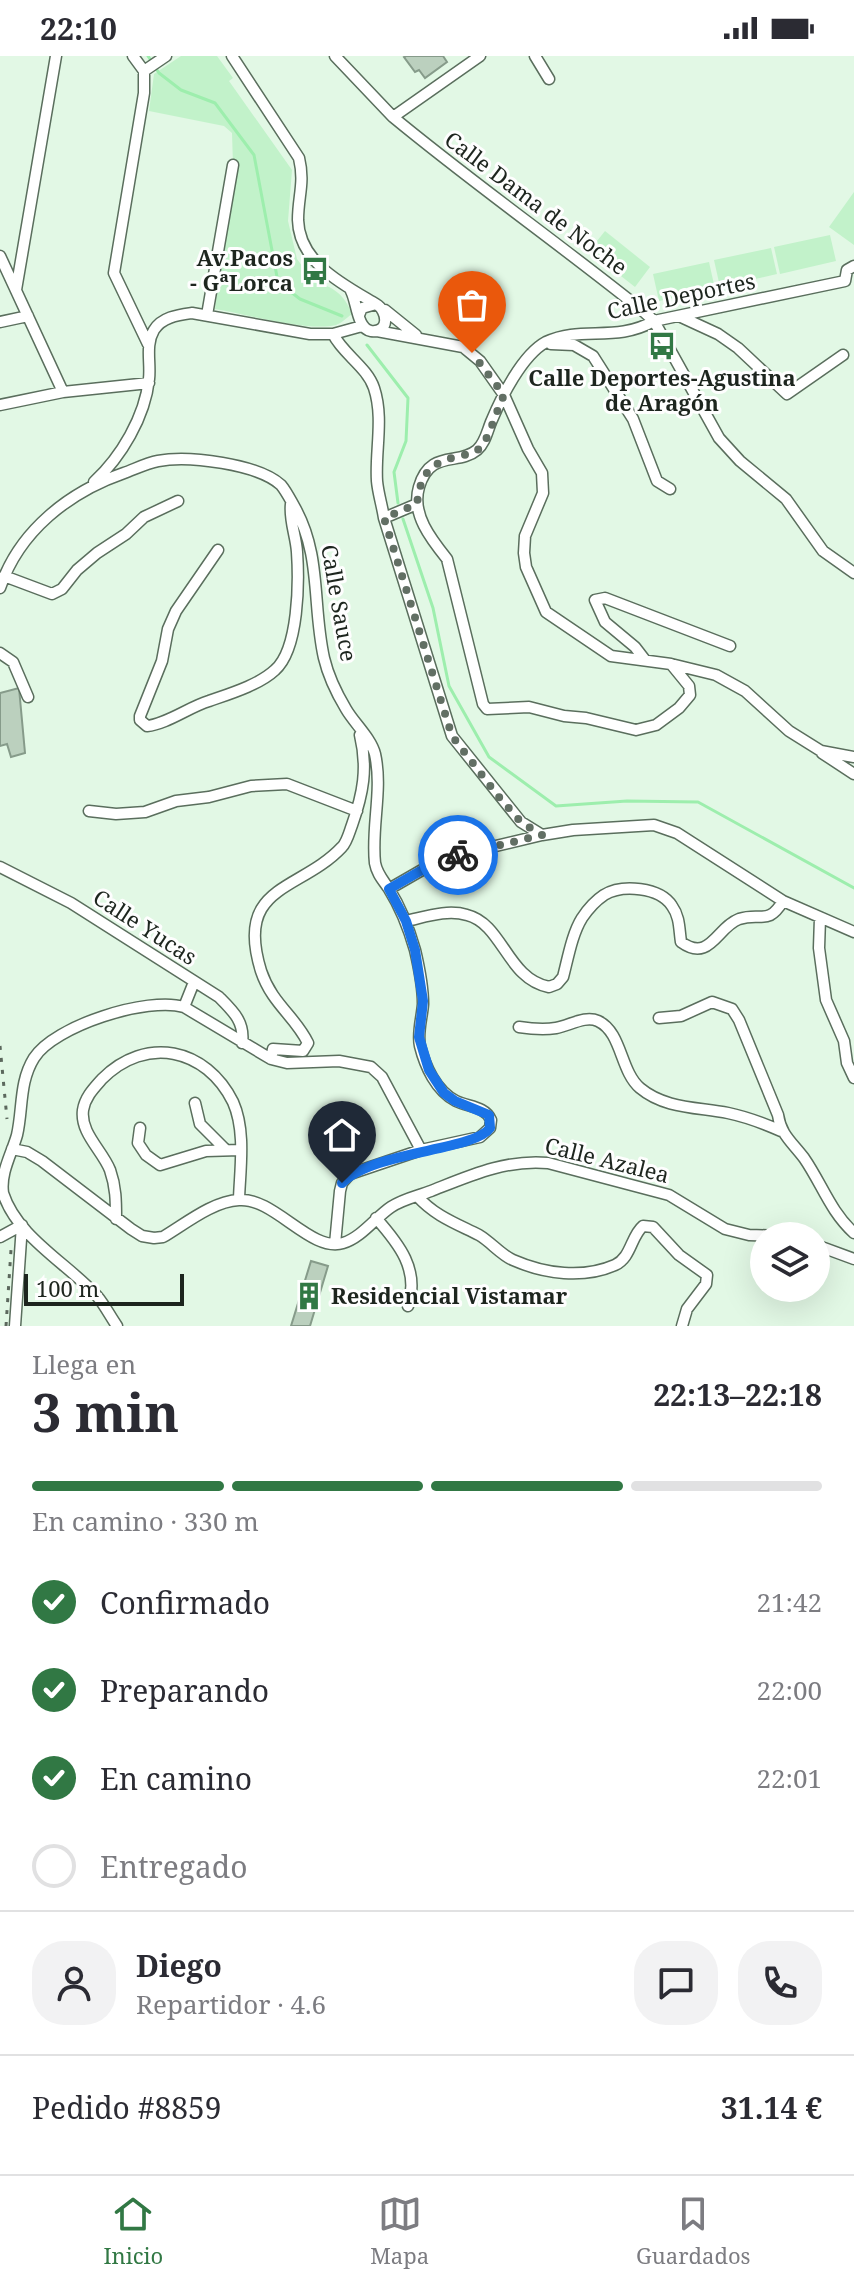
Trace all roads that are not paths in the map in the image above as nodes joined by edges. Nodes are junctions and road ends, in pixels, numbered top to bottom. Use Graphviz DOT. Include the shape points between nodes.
graph roads {
  1 [pos="56,56"];
  2 [pos="133,56"];
  3 [pos="166,56"];
  4 [pos="232,56"];
  5 [pos="335,56"];
  6 [pos="480,56"];
  7 [pos="535,56"];
  8 [pos="144,71"];
  9 [pos="549,79"];
  10 [pos="393,117"];
  11 [pos="233,165"];
  12 [pos="0,256"];
  13 [pos="854,266"];
  14 [pos="850,284"];
  15 [pos="350,289"];
  16 [pos="16,290"];
  17 [pos="379,306"];
  18 [pos="207,315"];
  19 [pos="28,316"];
  20 [pos="679,316"];
  21 [pos="361,320"];
  22 [pos="654,321"];
  23 [pos="0,322"];
  24 [pos="377,331"];
  25 [pos="333,334"];
  26 [pos="418,336"];
  27 [pos="148,344"];
  28 [pos="541,345"];
  29 [pos="843,355"];
  30 [pos="149,383"];
  31 [pos="63,392"];
  32 [pos="504,395"];
  33 [pos="0,405"];
  34 [pos="89,486"];
  35 [pos="670,489"];
  36 [pos="178,501"];
  37 [pos="291,502"];
  38 [pos="417,504"];
  39 [pos="384,518"];
  40 [pos="218,550"];
  41 [pos="854,573"];
  42 [pos="4,576"];
  43 [pos="0,588"];
  44 [pos="730,646"];
  45 [pos="0,653"];
  46 [pos="645,660"];
  47 [pos="671,664"];
  48 [pos="28,697"];
  49 [pos="357,726"];
  50 [pos="821,751"];
  51 [pos="852,757"];
  52 [pos="851,772"];
  53 [pos="89,811"];
  54 [pos="357,811"];
  55 [pos="542,835"];
  56 [pos="0,867"];
  57 [pos="389,889"];
  58 [pos="783,901"];
  59 [pos="820,918"];
  60 [pos="406,921"];
  61 [pos="854,932"];
  62 [pos="194,982"];
  63 [pos="184,1007"];
  64 [pos="659,1018"];
  65 [pos="519,1027"];
  66 [pos="242,1043"];
  67 [pos="271,1059"];
  68 [pos="854,1078"];
  69 [pos="195,1103"];
  70 [pos="140,1128"];
  71 [pos="781,1131"];
  72 [pos="12,1149"];
  73 [pos="225,1149"];
  74 [pos="240,1150"];
  75 [pos="421,1150"];
  76 [pos="417,1196"];
  77 [pos="239,1199"];
  78 [pos="376,1218"];
  79 [pos="116,1219"];
  80 [pos="22,1225"];
  81 [pos="854,1233"];
  82 [pos="750,1235"];
  83 [pos="0,1237"];
  84 [pos="335,1244"];
  85 [pos="830,1250"];
  86 [pos="854,1259"];
  87 [pos="408,1306"];
  88 [pos="15,1326"];
  89 [pos="117,1326"];
  90 [pos="682,1326"];
  1 -- 16 [label="street"];
  2 -- 8 [label="street"];
  3 -- 8 [label="street"];
  4 -- 15 [label="street" via="299,158 303,176 298,221 310,257"];
  5 -- 10 [label="street, Calle Dama de Noche"];
  6 -- 10 [label="street"];
  7 -- 9 [label="street"];
  8 -- 27 [label="street" via="114,273"];
  10 -- 22 [label="street, Calle Dama de Noche"];
  11 -- 18 [label="street"];
  12 -- 16 [label="street"];
  13 -- 14 [label="street" via="847,270"];
  14 -- 20 [label="street, Calle Deportes"];
  15 -- 17 [label="street"];
  15 -- 21 [label="street"];
  16 -- 19 [label="street"];
  17 -- 21 [label="street" via="362,308"];
  17 -- 24 [label="street" via="386,316"];
  17 -- 26 [label="street"];
  18 -- 25 [label="street"];
  18 -- 27 [label="street" via="176,315 160,323"];
  19 -- 23 [label="street"];
  19 -- 31 [label="street"];
  20 -- 22 [label="street, Calle Deportes"];
  20 -- 29 [label="street" via="738,348 787,394"];
  21 -- 24 [label="street" via="369,331"];
  21 -- 25 [label="street"];
  22 -- 28 [label="street, Calle Deportes" via="629,332 574,334"];
  22 -- 41 [label="street" via="719,438 786,499 823,551"];
  24 -- 26 [label="street"];
  25 -- 39 [label="street" via="374,387 377,480"];
  26 -- 32 [label="street" via="463,347"];
  27 -- 30 [label="street"];
  28 -- 32 [label="street"];
  28 -- 35 [label="street" via="574,345 593,356 633,419 657,481"];
  30 -- 31 [label="street"];
  30 -- 34 [label="street" via="125,444"];
  31 -- 33 [label="street"];
  32 -- 38 [label="street" via="481,447 431,466 419,486"];
  32 -- 46 [label="street" via="542,473 543,493 525,536 524,553 546,612 611,656"];
  34 -- 37 [label="street, Calle Sauce" via="159,461 192,460 269,477"];
  34 -- 42 [label="street, Calle Sauce" via="32,531"];
  36 -- 42 [label="street" via="144,517 52,594"];
  37 -- 40 [label="street" via="299,591 282,661 256,681 147,726 140,716 162,661 168,629"];
  37 -- 49 [label="street, Calle Sauce" via="311,548 325,662"];
  38 -- 39 [label="street"];
  38 -- 47 [label="street" via="447,559 484,707 529,707 636,730 656,725 690,695"];
  39 -- 55 [label="street" via="452,736 521,822"];
  42 -- 43 [label="street, Calle Sauce"];
  44 -- 46 [label="street" via="605,598 595,600 605,622"];
  45 -- 48 [label="street" via="13,662"];
  46 -- 47 [label="street"];
  47 -- 50 [label="street" via="716,675 745,691 789,731"];
  49 -- 54 [label="street" via="365,755"];
  49 -- 57 [label="street, Calle Sauce" via="375,752 375,865"];
  50 -- 51 [label="street"];
  50 -- 52 [label="street"];
  51 -- 52 [label="street"];
  53 -- 54 [label="street" via="145,812 251,786 287,784"];
  54 -- 67 [label="street" via="345,845 264,903 257,922 256,946 270,992 308,1043 303,1051 273,1049"];
  55 -- 57 [label="street" via="462,854"];
  55 -- 58 [label="street" via="654,825 677,833"];
  56 -- 62 [label="street, Calle Yucas" via="71,903"];
  57 -- 60 [label="street, Calle Sauce"];
  58 -- 59 [label="street"];
  58 -- 60 [label="street" via="769,917 741,918 696,949 681,942 678,916 670,902 636,889 606,894 580,920 563,977 549,987 531,981 480,920 453,913"];
  59 -- 61 [label="street"];
  59 -- 68 [label="street" via="826,1000"];
  60 -- 75 [label="street, Calle Sauce" via="423,1001 420,1048 429,1070 444,1093 486,1111 491,1120 480,1137"];
  62 -- 63 [label="street"];
  62 -- 66 [label="street, Calle Yucas" via="237,1016"];
  63 -- 66 [label="street"];
  63 -- 72 [label="street" via="162,1004 121,1011 48,1044 29,1068"];
  64 -- 71 [label="street" via="681,1016 712,1002 732,1009"];
  65 -- 71 [label="street" via="542,1030 583,1019 598,1021 615,1041 629,1075 650,1095 681,1107 739,1115"];
  66 -- 67 [label="street"];
  67 -- 75 [label="street" via="371,1067 382,1077"];
  69 -- 73 [label="street" via="200,1124"];
  70 -- 73 [label="street" via="138,1143 160,1165"];
  71 -- 81 [label="street"];
  72 -- 79 [label="street" via="42,1161"];
  72 -- 80 [label="street" via="3,1194"];
  73 -- 74 [label="street"];
  74 -- 77 [label="street"];
  74 -- 79 [label="street" via="234,1105 206,1065 158,1051 110,1072 91,1091 83,1111 88,1135 117,1191"];
  75 -- 84 [label="street, Calle Sauce" via="359,1170 342,1183"];
  76 -- 78 [label="street, Calle Azalea"];
  76 -- 82 [label="street, Calle Azalea" via="507,1164 548,1163 669,1195 725,1229"];
  76 -- 90 [label="street" via="430,1211 480,1235 511,1260 562,1274 616,1265 636,1231 653,1227 707,1275"];
  77 -- 79 [label="street" via="220,1204 163,1237 142,1236"];
  77 -- 84 [label="street" via="253,1201"];
  78 -- 84 [label="street, Calle Azalea" via="345,1243"];
  78 -- 87 [label="street" via="409,1266"];
  80 -- 83 [label="street"];
  80 -- 88 [label="street"];
  80 -- 89 [label="street" via="98,1297"];
  85 -- 86 [label="street"];
}
